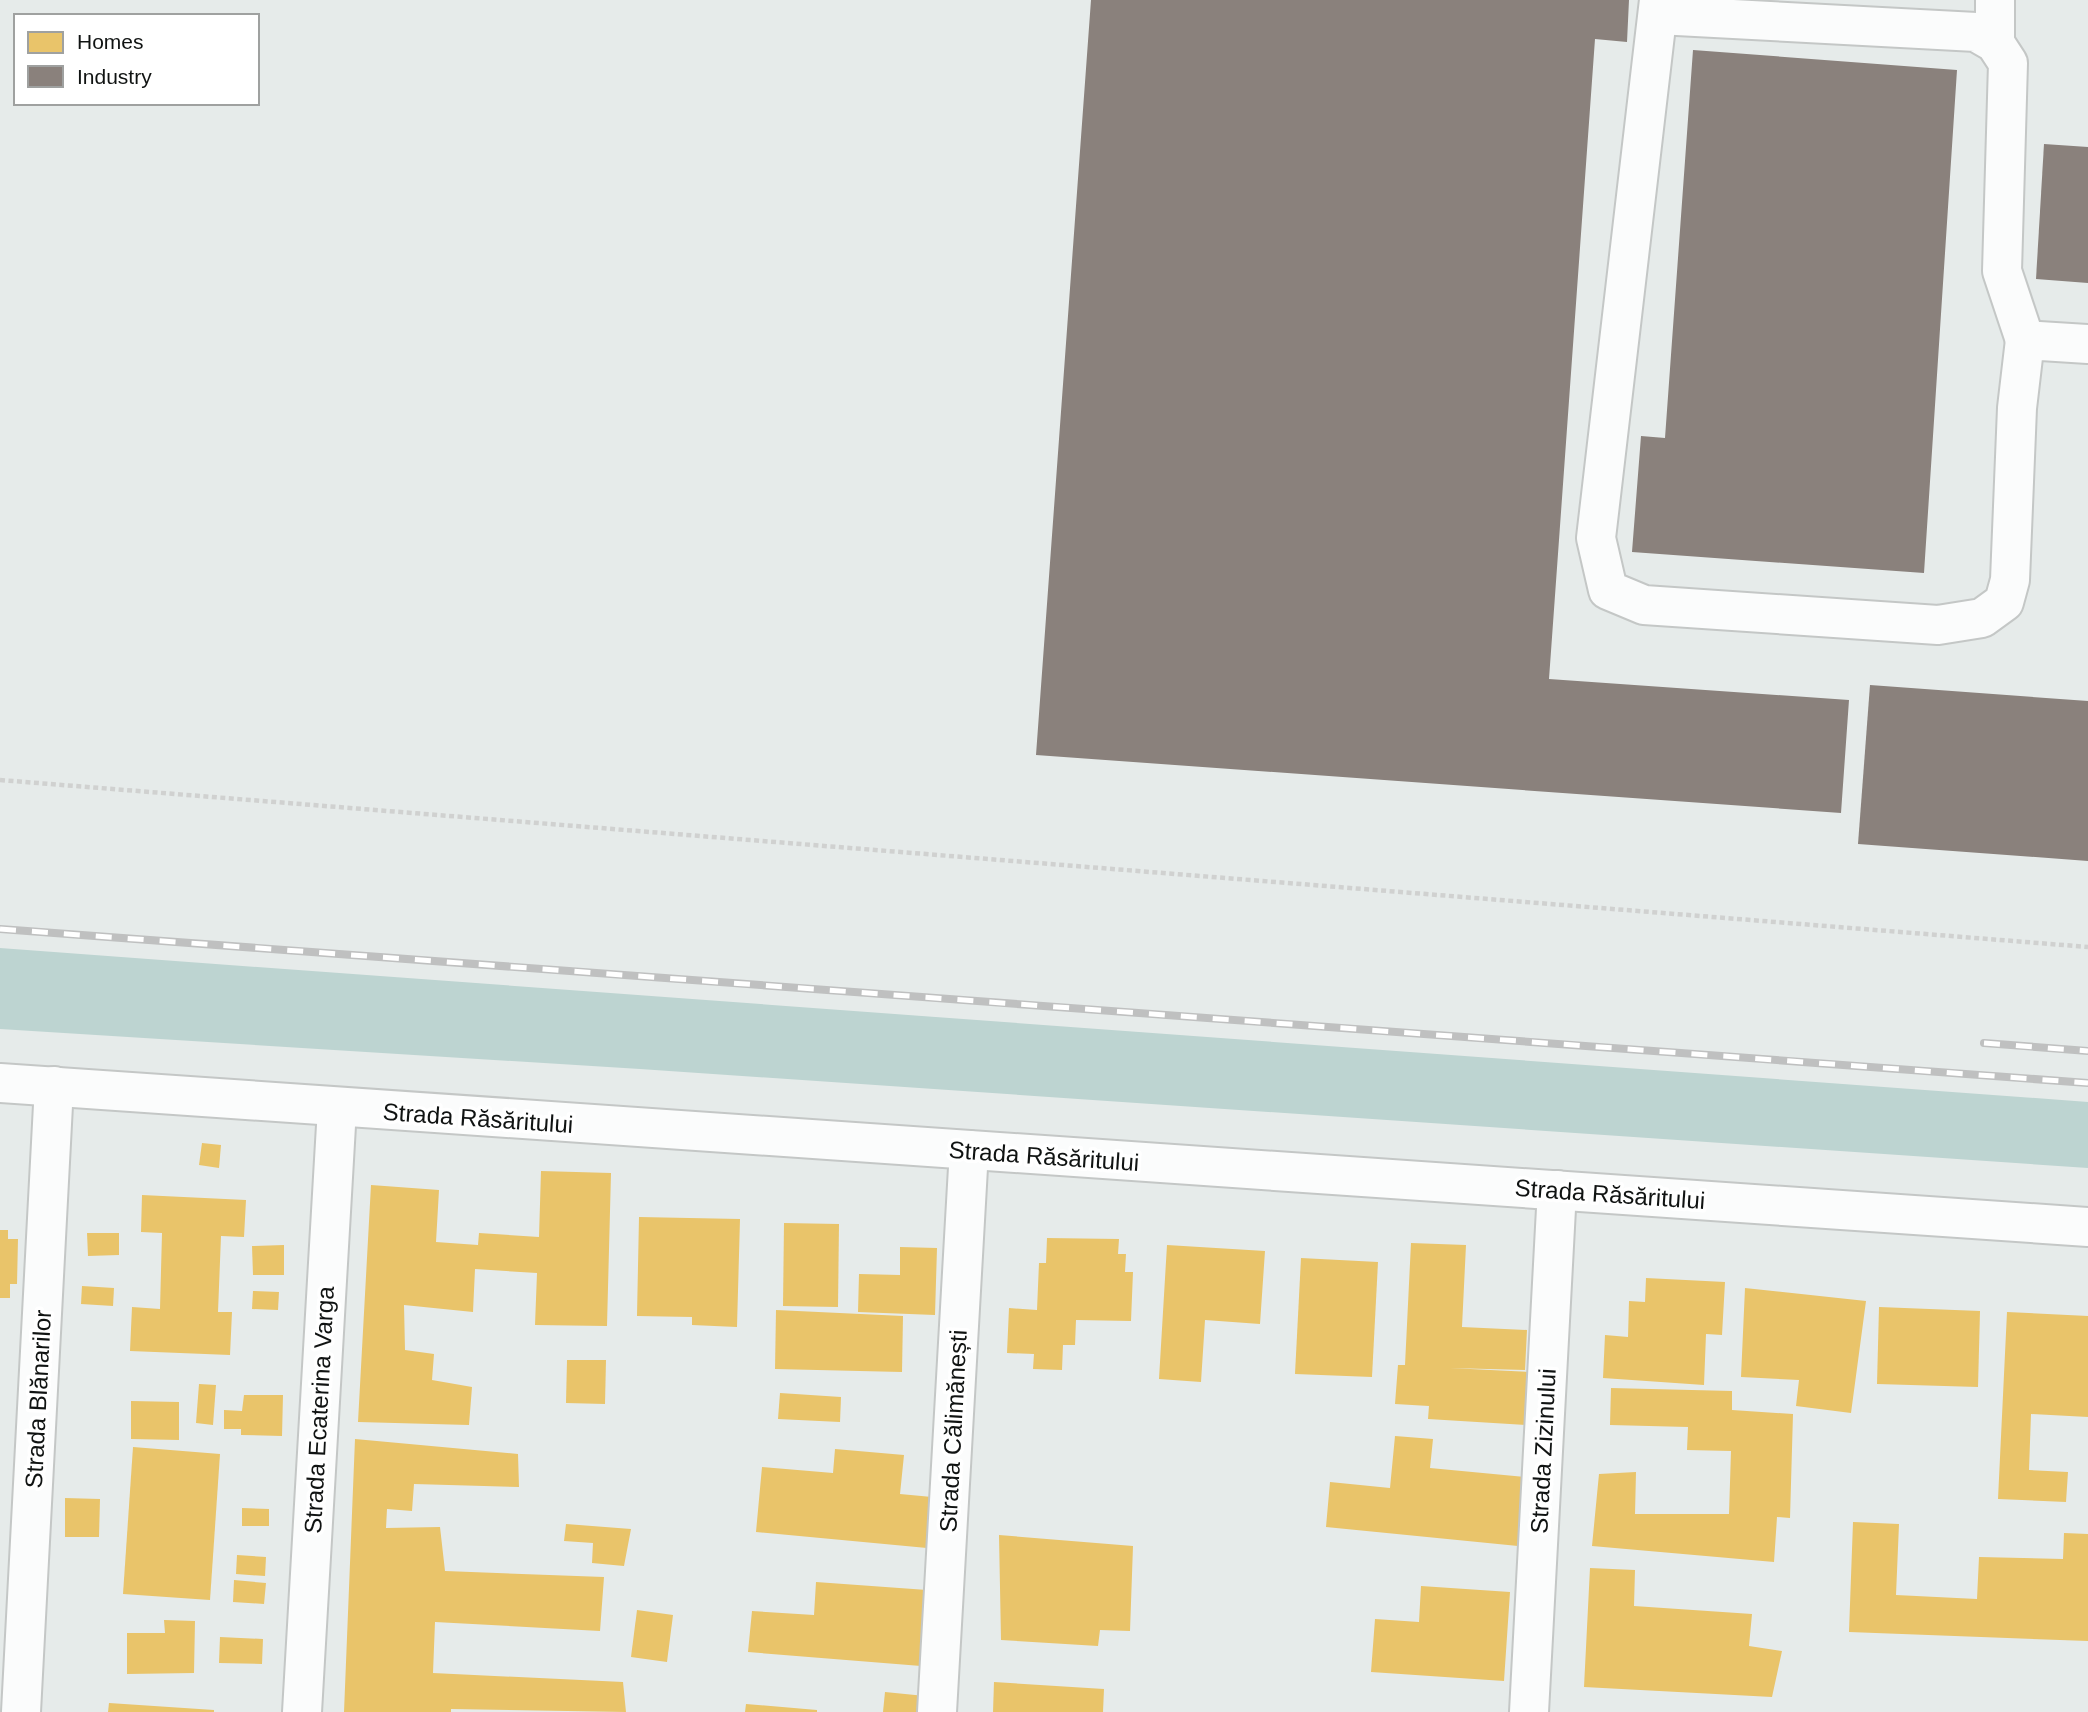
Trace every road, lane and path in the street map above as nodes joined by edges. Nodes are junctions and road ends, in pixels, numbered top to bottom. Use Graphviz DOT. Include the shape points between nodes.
graph roads {
  1 [pos="1995,0"];
  2 [pos="1658,8"];
  3 [pos="1995,43"];
  4 [pos="2025,340"];
  5 [pos="2088,344"];
  6 [pos="0,780"];
  7 [pos="2088,947"];
  8 [pos="0,1083"];
  9 [pos="54,1086"];
  10 [pos="337,1108"];
  11 [pos="969,1150"];
  12 [pos="1558,1191"];
  13 [pos="2088,1227"];
  14 [pos="22,1712"];
  15 [pos="302,1712"];
  16 [pos="937,1712"];
  17 [pos="1529,1712"];
  1 -- 3 [label="street"];
  2 -- 3 [label="street" via="1976,32"];
  2 -- 4 [label="street" via="1596,538 1608,590 1644,605 1938,625 1982,618 2004,603 2010,580 2017,408"];
  3 -- 4 [label="street" via="2008,63 2003,271"];
  4 -- 5 [label="street"];
  6 -- 7 [label="path"];
  8 -- 9 [label="street, Strada Răsăritului"];
  9 -- 10 [label="street, Strada Răsăritului"];
  9 -- 14 [label="street, Strada Blănarilor"];
  10 -- 11 [label="street, Strada Răsăritului"];
  10 -- 15 [label="street, Strada Ecaterina Varga"];
  11 -- 12 [label="street, Strada Răsăritului"];
  11 -- 16 [label="street, Strada Călimănești"];
  12 -- 13 [label="street, Strada Răsăritului"];
  12 -- 17 [label="street, Strada Zizinului"];
}
